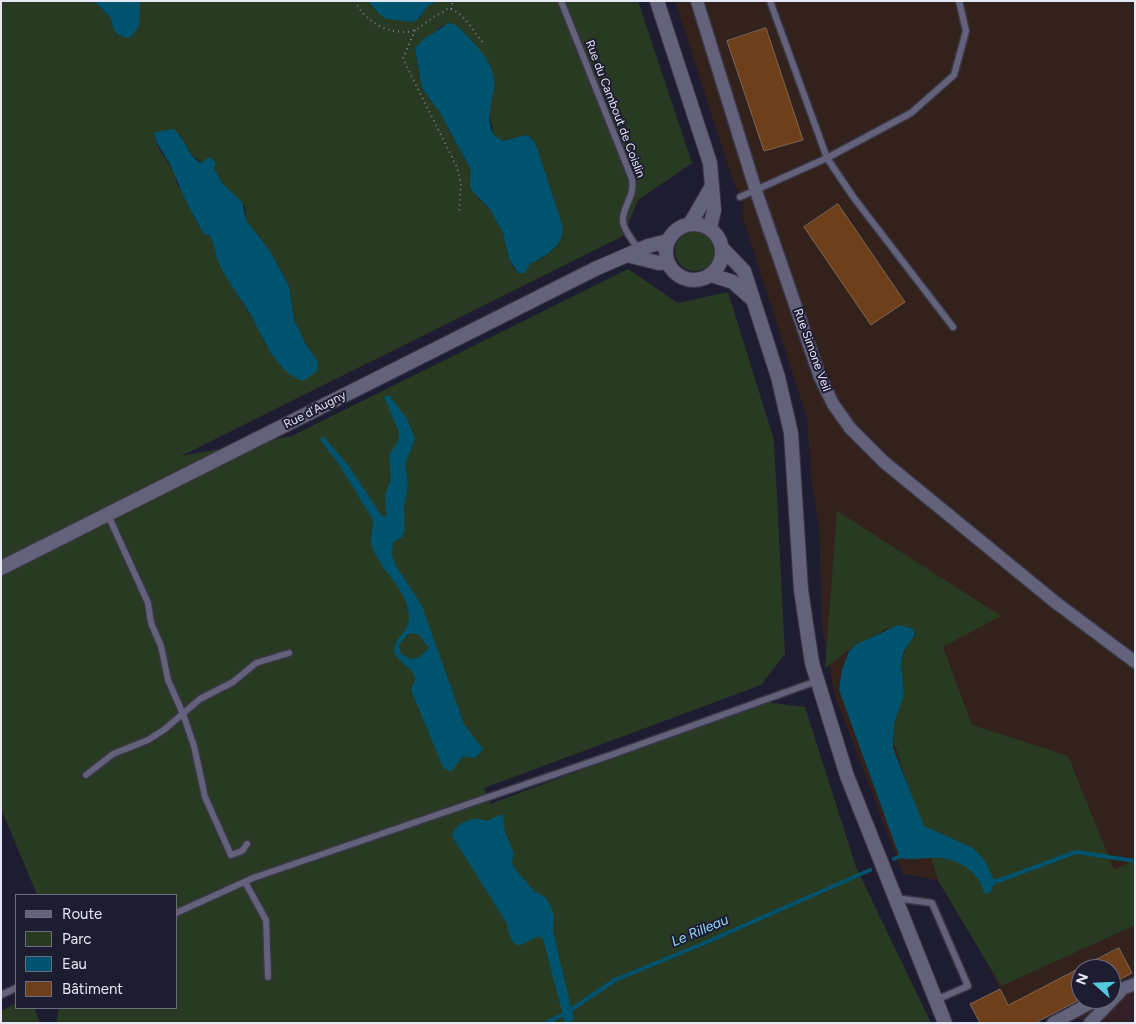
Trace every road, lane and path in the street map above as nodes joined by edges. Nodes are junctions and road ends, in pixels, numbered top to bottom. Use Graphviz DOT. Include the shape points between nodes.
graph roads {
  1 [pos="355,1"];
  2 [pos="453,1"];
  3 [pos="561,1"];
  4 [pos="657,1"];
  5 [pos="697,1"];
  6 [pos="770,1"];
  7 [pos="959,1"];
  8 [pos="451,9"];
  9 [pos="415,30"];
  10 [pos="485,45"];
  11 [pos="827,158"];
  12 [pos="713,185"];
  13 [pos="756,191"];
  14 [pos="740,197"];
  15 [pos="459,211"];
  16 [pos="690,224"];
  17 [pos="710,228"];
  18 [pos="668,241"];
  19 [pos="722,249"];
  20 [pos="635,253"];
  21 [pos="667,262"];
  22 [pos="711,275"];
  23 [pos="754,301"];
  24 [pos="953,327"];
  25 [pos="108,515"];
  26 [pos="1,568"];
  27 [pos="289,653"];
  28 [pos="1135,662"];
  29 [pos="817,681"];
  30 [pos="183,714"];
  31 [pos="86,775"];
  32 [pos="247,844"];
  33 [pos="245,882"];
  34 [pos="895,898"];
  35 [pos="178,912"];
  36 [pos="268,977"];
  37 [pos="1135,984"];
  38 [pos="15,988"];
  39 [pos="1121,990"];
  40 [pos="1,995"];
  41 [pos="936,1000"];
  42 [pos="1083,1009"];
  43 [pos="1102,1009"];
  44 [pos="1067,1020"];
  45 [pos="945,1023"];
  46 [pos="1053,1023"];
  47 [pos="1090,1023"];
  1 -- 9 [label="path" via="364,17 378,25 395,30"];
  2 -- 8 [label="path"];
  3 -- 20 [label="lane, Rue du Cambout de Coislin" via="632,179 633,188 622,223"];
  4 -- 12 [label="main road" via="710,163"];
  5 -- 13 [label="street, Rue Simone Veil"];
  6 -- 11 [label="lane"];
  7 -- 11 [label="lane" via="966,31 954,75 911,113"];
  8 -- 9 [label="path"];
  8 -- 10 [label="path" via="462,16"];
  9 -- 15 [label="path" via="403,59 457,167 461,183"];
  11 -- 13 [label="lane"];
  11 -- 24 [label="lane"];
  12 -- 16 [label="main road"];
  12 -- 17 [label="main road" via="714,210"];
  13 -- 14 [label="lane"];
  13 -- 28 [label="street, Rue Simone Veil" via="820,377 850,428 884,462 962,527"];
  16 -- 17 [label="main road"];
  16 -- 18 [label="main road" via="677,229"];
  17 -- 19 [label="main road"];
  18 -- 20 [label="main road, Rue d'Augny"];
  18 -- 21 [label="main road"];
  19 -- 22 [label="main road" via="720,265"];
  19 -- 23 [label="main road" via="744,271"];
  20 -- 21 [label="main road" via="659,264"];
  20 -- 25 [label="main road, Rue d'Augny" via="597,268"];
  21 -- 22 [label="main road" via="679,277 688,280 697,281"];
  22 -- 23 [label="main road" via="733,282"];
  23 -- 29 [label="main road" via="778,377 791,433 801,590 805,628"];
  25 -- 26 [label="main road, Rue d'Augny"];
  25 -- 30 [label="lane" via="148,603 168,680"];
  27 -- 30 [label="lane" via="256,663 233,682 200,699"];
  29 -- 33 [label="lane"];
  29 -- 34 [label="main road" via="847,776"];
  30 -- 31 [label="lane" via="148,740 113,754"];
  30 -- 32 [label="lane" via="194,746 204,797 231,855 242,851"];
  33 -- 35 [label="lane"];
  33 -- 36 [label="lane" via="266,920"];
  34 -- 41 [label="main road"];
  34 -- 41 [label="lane" via="932,903 968,986"];
  37 -- 39 [label="street"];
  38 -- 40 [label="lane"];
  41 -- 45 [label="main road"];
  42 -- 44 [label="street"];
  43 -- 47 [label="street"];
  44 -- 46 [label="street"];
}
